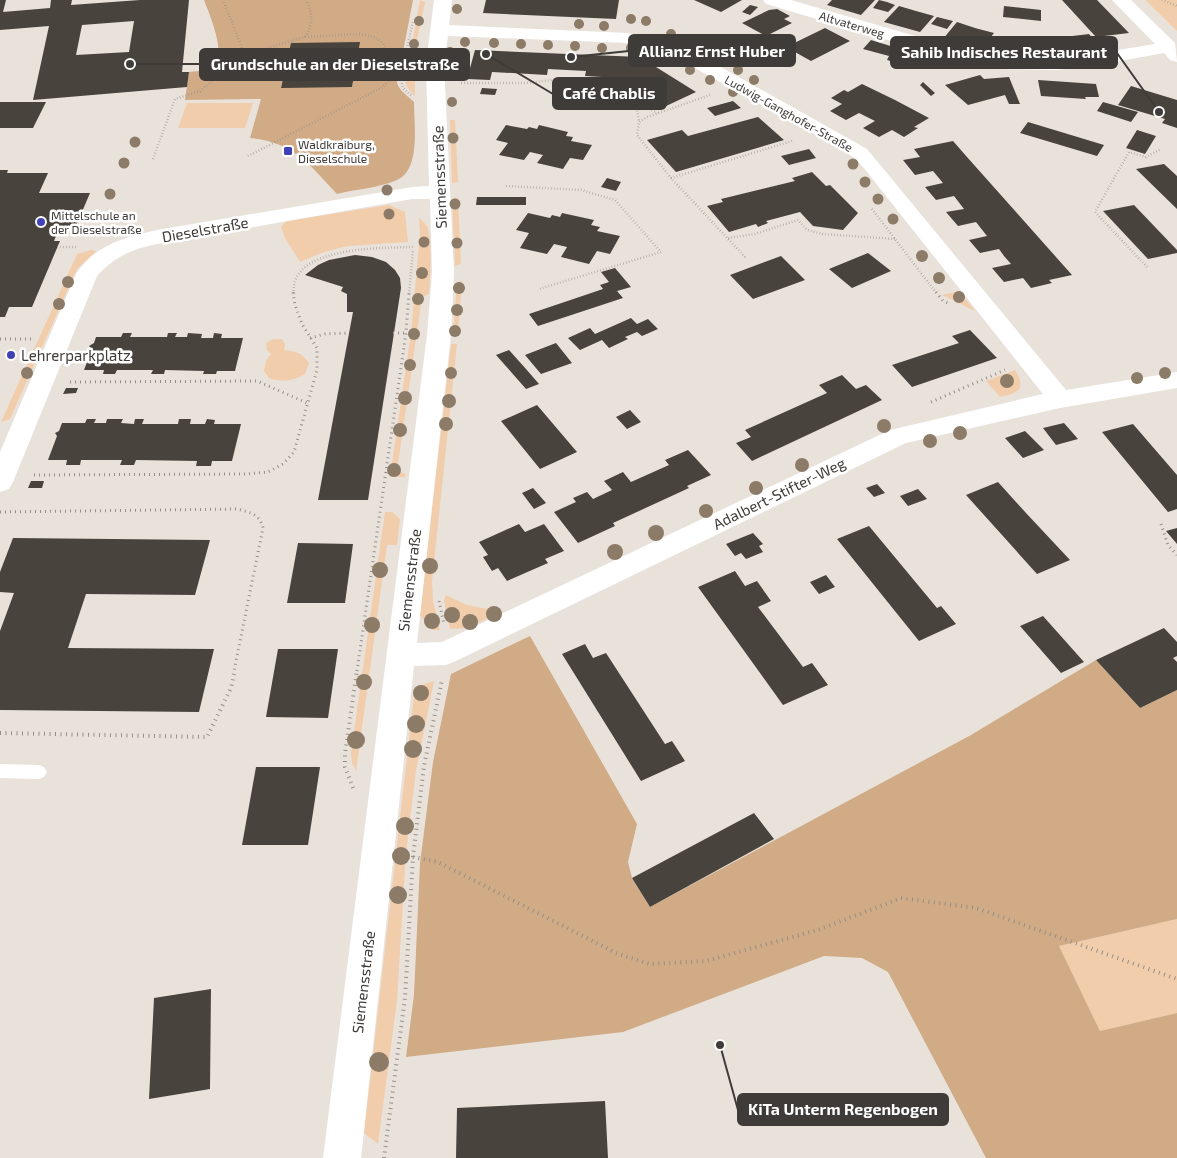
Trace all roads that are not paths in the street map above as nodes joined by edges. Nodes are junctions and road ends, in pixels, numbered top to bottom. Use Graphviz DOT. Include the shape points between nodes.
graph roads {
  1 [pos="443,0"];
  2 [pos="772,0"];
  3 [pos="1121,0"];
  4 [pos="438,30"];
  5 [pos="1173,51"];
  6 [pos="439,192"];
  7 [pos="1177,380"];
  8 [pos="1060,399"];
  9 [pos="11,431"];
  10 [pos="2,478"];
  11 [pos="400,654"];
  12 [pos="0,771"];
  13 [pos="39,772"];
  14 [pos="342,1158"];
  1 -- 4 [label="street, Siemensstraße"];
  2 -- 5 [label="street, Altvaterweg" via="949,52 998,63 1056,64"];
  3 -- 5 [label="street"];
  4 -- 6 [label="street, Siemensstraße" via="435,64"];
  4 -- 8 [label="street, Ludwig-Ganghofer-Straße" via="646,40 669,47 845,143 860,153"];
  6 -- 9 [label="street, Dieselstraße" via="412,193 228,224 117,248 102,257 87,274 43,382"];
  6 -- 11 [label="street, Siemensstraße" via="443,272 439,335"];
  7 -- 8 [label="street, Adalbert-Stifter-Weg"];
  8 -- 11 [label="street, Adalbert-Stifter-Weg" via="899,436 446,653"];
  9 -- 10 [label="street, Dieselstraße"];
  11 -- 14 [label="street, Siemensstraße"];
  12 -- 13 [label="lane"];
}
